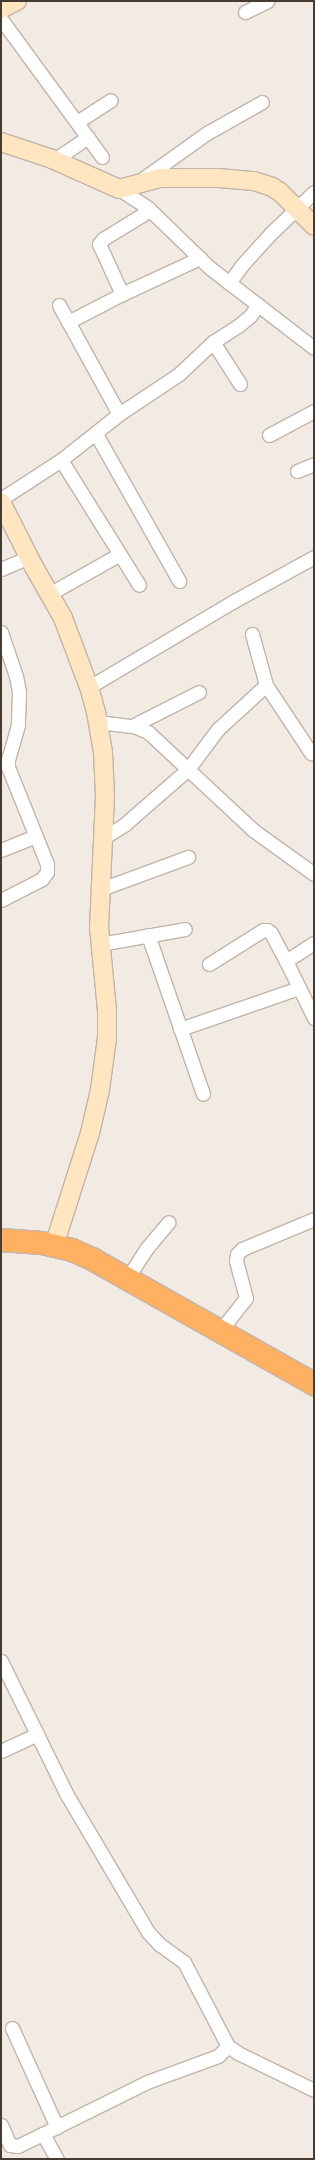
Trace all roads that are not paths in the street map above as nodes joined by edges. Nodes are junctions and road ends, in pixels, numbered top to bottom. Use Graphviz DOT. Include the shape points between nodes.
graph roads {
  1 [pos="17,1"];
  2 [pos="268,1"];
  3 [pos="1,9"];
  4 [pos="245,12"];
  5 [pos="1,19"];
  6 [pos="111,100"];
  7 [pos="262,102"];
  8 [pos="77,122"];
  9 [pos="88,137"];
  10 [pos="1,142"];
  11 [pos="102,157"];
  12 [pos="54,160"];
  13 [pos="120,187"];
  14 [pos="314,192"];
  15 [pos="296,208"];
  16 [pos="150,210"];
  17 [pos="314,226"];
  18 [pos="200,258"];
  19 [pos="229,283"];
  20 [pos="122,294"];
  21 [pos="59,305"];
  22 [pos="258,305"];
  23 [pos="68,322"];
  24 [pos="213,342"];
  25 [pos="314,348"];
  26 [pos="240,384"];
  27 [pos="314,411"];
  28 [pos="119,414"];
  29 [pos="96,434"];
  30 [pos="269,435"];
  31 [pos="61,460"];
  32 [pos="314,464"];
  33 [pos="297,471"];
  34 [pos="1,499"];
  35 [pos="1,502"];
  36 [pos="120,554"];
  37 [pos="29,557"];
  38 [pos="314,557"];
  39 [pos="1,570"];
  40 [pos="179,581"];
  41 [pos="139,585"];
  42 [pos="49,594"];
  43 [pos="1,632"];
  44 [pos="252,634"];
  45 [pos="4,649"];
  46 [pos="266,685"];
  47 [pos="89,687"];
  48 [pos="199,692"];
  49 [pos="98,722"];
  50 [pos="132,726"];
  51 [pos="311,753"];
  52 [pos="188,769"];
  53 [pos="35,836"];
  54 [pos="103,838"];
  55 [pos="1,850"];
  56 [pos="188,857"];
  57 [pos="314,874"];
  58 [pos="101,889"];
  59 [pos="1,900"];
  60 [pos="184,929"];
  61 [pos="148,935"];
  62 [pos="314,943"];
  63 [pos="100,944"];
  64 [pos="286,961"];
  65 [pos="209,964"];
  66 [pos="299,988"];
  67 [pos="314,1018"];
  68 [pos="180,1029"];
  69 [pos="203,1094"];
  70 [pos="314,1219"];
  71 [pos="169,1222"];
  72 [pos="1,1240"];
  73 [pos="54,1246"];
  74 [pos="126,1280"];
  75 [pos="220,1331"];
  76 [pos="314,1384"];
  77 [pos="1,1661"];
  78 [pos="37,1734"];
  79 [pos="1,1751"];
  80 [pos="12,2028"];
  81 [pos="228,2046"];
  82 [pos="314,2090"];
  83 [pos="1,2125"];
  84 [pos="57,2127"];
  85 [pos="43,2134"];
  86 [pos="56,2159"];
  1 -- 3 [label="street"];
  2 -- 4 [label="street"];
  5 -- 8 [label="street"];
  6 -- 8 [label="street"];
  7 -- 13 [label="street"];
  8 -- 9 [label="street"];
  9 -- 11 [label="street"];
  9 -- 12 [label="street"];
  10 -- 12 [label="street"];
  12 -- 13 [label="street"];
  13 -- 15 [label="street" via="160,178 254,181 272,186"];
  13 -- 16 [label="street"];
  14 -- 15 [label="street"];
  15 -- 17 [label="street"];
  15 -- 19 [label="street" via="242,265"];
  16 -- 18 [label="street"];
  16 -- 20 [label="street" via="99,244"];
  18 -- 19 [label="street"];
  18 -- 20 [label="street"];
  19 -- 22 [label="street"];
  20 -- 23 [label="street"];
  21 -- 23 [label="street"];
  22 -- 24 [label="street" via="238,326"];
  22 -- 25 [label="street"];
  23 -- 28 [label="street"];
  24 -- 26 [label="street"];
  24 -- 28 [label="street" via="179,374"];
  27 -- 30 [label="street"];
  28 -- 29 [label="street"];
  29 -- 31 [label="street"];
  29 -- 40 [label="street"];
  31 -- 34 [label="street"];
  31 -- 36 [label="street"];
  32 -- 33 [label="street"];
  35 -- 37 [label="street"];
  36 -- 41 [label="street"];
  36 -- 42 [label="street"];
  37 -- 39 [label="street"];
  37 -- 42 [label="street"];
  38 -- 47 [label="street"];
  42 -- 47 [label="street" via="63,618"];
  43 -- 45 [label="street"];
  44 -- 46 [label="street"];
  45 -- 53 [label="street" via="20,692 18,725 8,767"];
  46 -- 51 [label="street"];
  46 -- 52 [label="street" via="218,730"];
  47 -- 49 [label="street"];
  48 -- 50 [label="street"];
  49 -- 50 [label="street"];
  49 -- 54 [label="street" via="105,796"];
  50 -- 52 [label="street" via="148,732"];
  52 -- 54 [label="street" via="126,824"];
  52 -- 57 [label="street" via="253,830"];
  53 -- 55 [label="street"];
  53 -- 59 [label="street" via="47,872 42,879"];
  54 -- 58 [label="street"];
  56 -- 58 [label="street"];
  58 -- 63 [label="street"];
  60 -- 61 [label="street"];
  61 -- 63 [label="street"];
  61 -- 68 [label="street"];
  62 -- 64 [label="street"];
  63 -- 73 [label="street" via="107,1010 107,1038 100,1090 90,1133"];
  64 -- 65 [label="street" via="270,933 263,930"];
  64 -- 66 [label="street"];
  66 -- 67 [label="street"];
  66 -- 68 [label="street"];
  68 -- 69 [label="street"];
  70 -- 75 [label="street" via="242,1249 237,1254 236,1261 246,1298"];
  71 -- 74 [label="street" via="146,1249"];
  72 -- 73 [label="highway"];
  73 -- 74 [label="highway" via="72,1250 94,1260"];
  74 -- 75 [label="highway"];
  75 -- 76 [label="highway"];
  77 -- 78 [label="street"];
  78 -- 79 [label="street"];
  78 -- 81 [label="street" via="67,1795 148,1932 159,1944 184,1962"];
  80 -- 84 [label="street"];
  81 -- 82 [label="street"];
  81 -- 84 [label="street" via="218,2056 147,2082"];
  83 -- 85 [label="street" via="10,2144 14,2146"];
  84 -- 85 [label="street"];
  85 -- 86 [label="street"];
}
